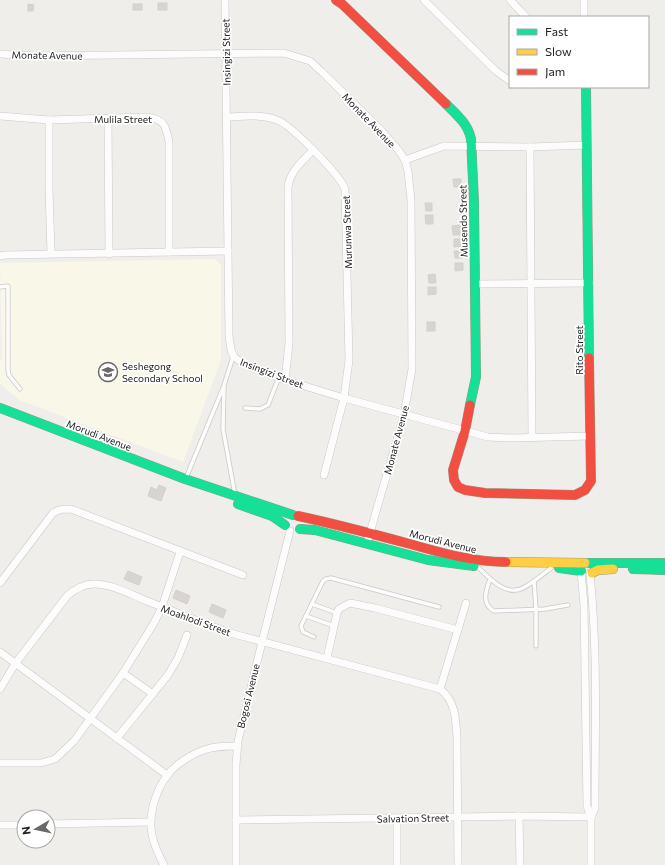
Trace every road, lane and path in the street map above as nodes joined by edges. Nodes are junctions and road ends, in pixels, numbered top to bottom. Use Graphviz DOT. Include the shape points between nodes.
graph roads {
  1 [pos="225,0"];
  2 [pos="336,0"];
  3 [pos="424,0"];
  4 [pos="510,0"];
  5 [pos="584,0"];
  6 [pos="525,16"];
  7 [pos="584,16"];
  8 [pos="0,54"];
  9 [pos="226,54"];
  10 [pos="509,80"];
  11 [pos="586,88"];
  12 [pos="0,116"];
  13 [pos="227,117"];
  14 [pos="108,119"];
  15 [pos="49,120"];
  16 [pos="587,145"];
  17 [pos="472,147"];
  18 [pos="530,147"];
  19 [pos="313,150"];
  20 [pos="405,160"];
  21 [pos="228,251"];
  22 [pos="169,252"];
  23 [pos="51,253"];
  24 [pos="109,254"];
  25 [pos="2,255"];
  26 [pos="589,283"];
  27 [pos="475,284"];
  28 [pos="531,284"];
  29 [pos="0,287"];
  30 [pos="234,356"];
  31 [pos="282,378"];
  32 [pos="224,385"];
  33 [pos="20,389"];
  34 [pos="344,398"];
  35 [pos="245,408"];
  36 [pos="2,410"];
  37 [pos="404,415"];
  38 [pos="465,431"];
  39 [pos="590,436"];
  40 [pos="532,438"];
  41 [pos="324,475"];
  42 [pos="185,479"];
  43 [pos="465,490"];
  44 [pos="235,496"];
  45 [pos="296,516"];
  46 [pos="288,528"];
  47 [pos="300,529"];
  48 [pos="370,533"];
  49 [pos="367,543"];
  50 [pos="180,552"];
  51 [pos="665,562"];
  52 [pos="478,567"];
  53 [pos="551,568"];
  54 [pos="587,569"];
  55 [pos="665,570"];
  56 [pos="243,575"];
  57 [pos="490,579"];
  58 [pos="534,581"];
  59 [pos="0,583"];
  60 [pos="466,603"];
  61 [pos="312,604"];
  62 [pos="568,605"];
  63 [pos="162,607"];
  64 [pos="439,607"];
  65 [pos="536,609"];
  66 [pos="337,613"];
  67 [pos="306,616"];
  68 [pos="334,626"];
  69 [pos="458,630"];
  70 [pos="187,635"];
  71 [pos="314,637"];
  72 [pos="262,642"];
  73 [pos="536,646"];
  74 [pos="0,652"];
  75 [pos="327,658"];
  76 [pos="15,664"];
  77 [pos="123,673"];
  78 [pos="0,689"];
  79 [pos="440,689"];
  80 [pos="153,694"];
  81 [pos="91,719"];
  82 [pos="117,738"];
  83 [pos="238,746"];
  84 [pos="0,763"];
  85 [pos="167,775"];
  86 [pos="519,816"];
  87 [pos="457,817"];
  88 [pos="591,817"];
  89 [pos="397,818"];
  90 [pos="236,820"];
  91 [pos="150,822"];
  92 [pos="56,824"];
  93 [pos="0,825"];
  94 [pos="16,825"];
  95 [pos="164,865"];
  96 [pos="236,865"];
  97 [pos="397,865"];
  98 [pos="458,865"];
  99 [pos="520,865"];
  100 [pos="591,865"];
  1 -- 9 [label="street, Insingizi Street"];
  2 -- 17 [label="street, Musendo Street" via="460,118 468,130"];
  3 -- 10 [label="street" via="496,71"];
  4 -- 6 [label="street"];
  5 -- 7 [label="street"];
  8 -- 9 [label="street, Monate Avenue"];
  9 -- 13 [label="street, Insingizi Street"];
  9 -- 20 [label="street, Monate Avenue" via="284,53 310,62 382,131"];
  11 -- 16 [label="street, Rito Street"];
  12 -- 15 [label="street, Mulila Street"];
  13 -- 19 [label="street, Murunwa Street" via="252,116 283,122"];
  13 -- 21 [label="street, Insingizi Street"];
  14 -- 15 [label="street, Mulila Street"];
  14 -- 22 [label="street, Mulila Street" via="156,118 164,125 169,142"];
  14 -- 24 [label="street"];
  15 -- 23 [label="street"];
  16 -- 18 [label="street"];
  16 -- 26 [label="street, Rito Street"];
  17 -- 18 [label="street"];
  17 -- 20 [label="street" via="444,146"];
  17 -- 27 [label="street, Musendo Street"];
  18 -- 28 [label="street"];
  19 -- 31 [label="street" via="293,171 288,187 289,343"];
  19 -- 34 [label="street, Murunwa Street" via="339,178 346,195 349,360"];
  20 -- 37 [label="street, Monate Avenue" via="411,200 412,369"];
  21 -- 22 [label="street"];
  21 -- 30 [label="street, Insingizi Street" via="229,336"];
  22 -- 24 [label="street"];
  23 -- 24 [label="street"];
  23 -- 25 [label="street"];
  26 -- 28 [label="street"];
  26 -- 39 [label="street, Rito Street"];
  27 -- 28 [label="street"];
  27 -- 38 [label="street, Musendo Street" via="476,377"];
  28 -- 40 [label="street"];
  29 -- 33 [label="lane" via="8,286 9,375"];
  30 -- 31 [label="street, Insingizi Street" via="244,364"];
  30 -- 32 [label="lane"];
  31 -- 34 [label="street, Insingizi Street"];
  31 -- 35 [label="lane" via="268,406 260,409"];
  32 -- 42 [label="lane"];
  32 -- 44 [label="lane" via="223,429"];
  34 -- 37 [label="street, Insingizi Street"];
  34 -- 41 [label="street, Murunwa Street"];
  36 -- 42 [label="street, Morudi Avenue"];
  37 -- 38 [label="street, Insingizi Street"];
  37 -- 48 [label="street, Monate Avenue"];
  38 -- 40 [label="street, Insingizi Street" via="493,437"];
  38 -- 43 [label="street, Musendo Street" via="453,470 456,484"];
  39 -- 40 [label="street, Insingizi Street"];
  39 -- 43 [label="street, Rito Street" via="591,481 586,490 580,493 504,494"];
  42 -- 44 [label="street, Morudi Avenue"];
  42 -- 46 [label="street, Morudi Avenue" via="236,503 272,516"];
  44 -- 45 [label="street, Morudi Avenue"];
  45 -- 46 [label="street" via="288,518"];
  45 -- 47 [label="street" via="302,521"];
  45 -- 48 [label="street, Morudi Avenue"];
  46 -- 47 [label="street" via="296,532"];
  46 -- 72 [label="street, Bogosi Avenue"];
  47 -- 49 [label="street, Morudi Avenue"];
  48 -- 49 [label="street, Monate Avenue"];
  48 -- 54 [label="street, Morudi Avenue" via="475,560"];
  49 -- 52 [label="street, Morudi Avenue" via="428,560"];
  50 -- 56 [label="street"];
  50 -- 59 [label="street" via="71,509 61,509 53,513"];
  50 -- 63 [label="street"];
  51 -- 54 [label="street, Morudi Avenue"];
  52 -- 53 [label="street, Morudi Avenue"];
  52 -- 57 [label="lane"];
  53 -- 54 [label="street, Morudi Avenue"];
  53 -- 58 [label="lane"];
  54 -- 55 [label="street, Morudi Avenue"];
  54 -- 88 [label="street" via="584,605 587,806"];
  54 -- 88 [label="street" via="593,606 595,668 595,808"];
  57 -- 58 [label="lane" via="511,590 522,589"];
  57 -- 65 [label="lane" via="485,595 489,608 494,611"];
  58 -- 65 [label="lane"];
  60 -- 69 [label="street"];
  61 -- 64 [label="lane" via="323,581 331,578"];
  61 -- 66 [label="lane"];
  61 -- 67 [label="lane"];
  62 -- 65 [label="lane"];
  63 -- 72 [label="street, Moahlodi Street" via="207,625"];
  63 -- 76 [label="street, Moahlodi Street" via="103,585 81,586 67,596"];
  63 -- 77 [label="street"];
  65 -- 73 [label="lane"];
  66 -- 68 [label="street"];
  66 -- 69 [label="street" via="346,604 355,603"];
  67 -- 68 [label="lane"];
  67 -- 71 [label="lane" via="301,630"];
  68 -- 75 [label="street"];
  69 -- 79 [label="street"];
  70 -- 80 [label="street" via="178,658"];
  72 -- 75 [label="street, Moahlodi Street"];
  72 -- 83 [label="street, Bogosi Avenue"];
  74 -- 76 [label="street"];
  75 -- 79 [label="street, Moahlodi Street"];
  76 -- 78 [label="street, Moahlodi Street"];
  76 -- 81 [label="street"];
  77 -- 80 [label="street"];
  77 -- 81 [label="street"];
  79 -- 87 [label="street" via="450,699 456,719"];
  80 -- 82 [label="street"];
  81 -- 82 [label="street"];
  81 -- 84 [label="street" via="55,759 41,763"];
  82 -- 85 [label="street"];
  83 -- 85 [label="street" via="205,750 184,760"];
  83 -- 90 [label="street, Bogosi Avenue"];
  85 -- 91 [label="street" via="153,806"];
  86 -- 87 [label="street, Salvation Street"];
  86 -- 88 [label="street, Salvation Street"];
  86 -- 99 [label="street"];
  87 -- 89 [label="street, Salvation Street"];
  87 -- 98 [label="street"];
  88 -- 100 [label="street"];
  89 -- 90 [label="street, Salvation Street"];
  89 -- 97 [label="street"];
  90 -- 96 [label="street, Bogosi Avenue"];
  91 -- 92 [label="street"];
  91 -- 95 [label="street" via="155,846"];
  93 -- 94 [label="street"];
}
